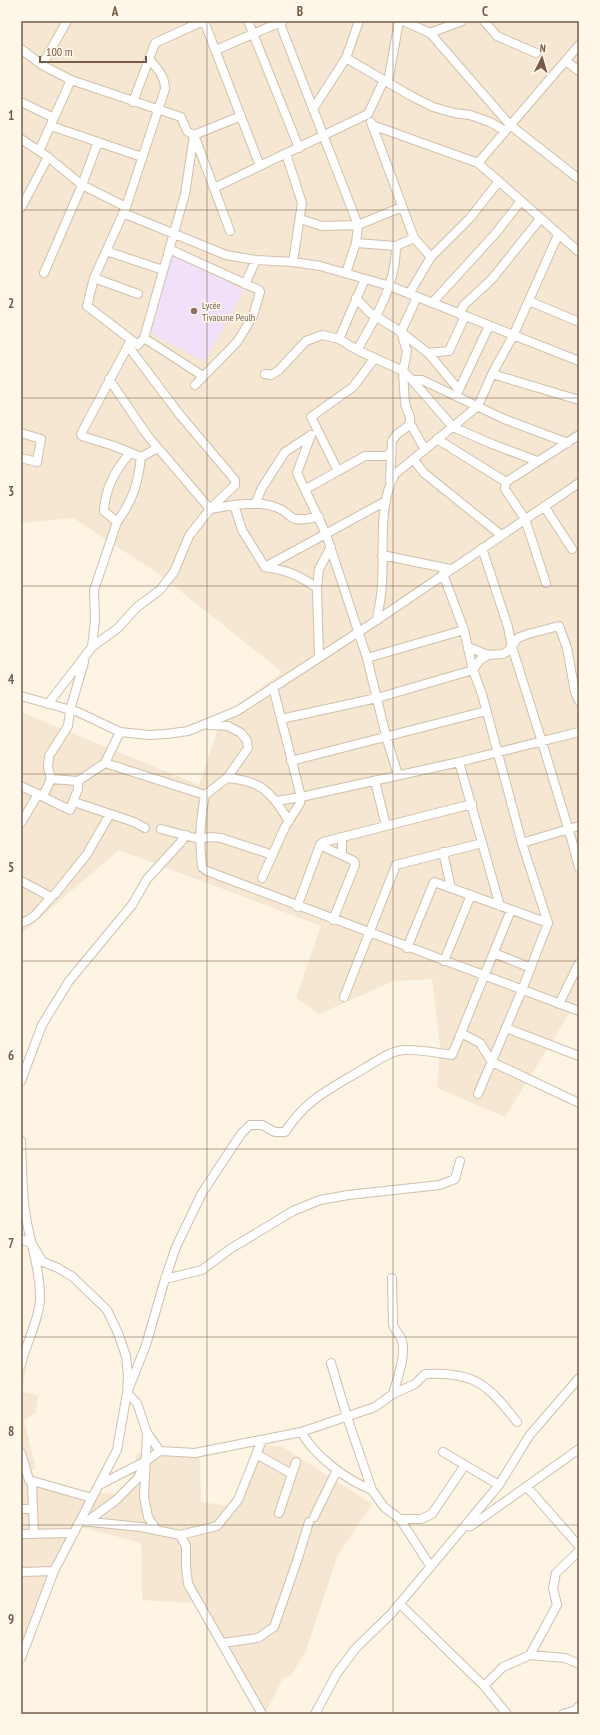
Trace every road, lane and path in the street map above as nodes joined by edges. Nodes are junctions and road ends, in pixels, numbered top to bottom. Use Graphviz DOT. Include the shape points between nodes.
graph roads {
  1 [pos="67,21"];
  2 [pos="203,21"];
  3 [pos="248,21"];
  4 [pos="358,21"];
  5 [pos="399,21"];
  6 [pos="403,21"];
  7 [pos="462,21"];
  8 [pos="484,21"];
  9 [pos="281,22"];
  10 [pos="430,33"];
  11 [pos="254,34"];
  12 [pos="579,45"];
  13 [pos="216,50"];
  14 [pos="21,51"];
  15 [pos="536,53"];
  16 [pos="346,58"];
  17 [pos="149,59"];
  18 [pos="566,60"];
  19 [pos="42,65"];
  20 [pos="579,71"];
  21 [pos="71,80"];
  22 [pos="386,81"];
  23 [pos="21,102"];
  24 [pos="133,102"];
  25 [pos="313,109"];
  26 [pos="158,110"];
  27 [pos="368,114"];
  28 [pos="241,116"];
  29 [pos="52,122"];
  30 [pos="372,125"];
  31 [pos="508,128"];
  32 [pos="194,135"];
  33 [pos="323,136"];
  34 [pos="21,139"];
  35 [pos="98,142"];
  36 [pos="299,148"];
  37 [pos="39,151"];
  38 [pos="286,154"];
  39 [pos="48,157"];
  40 [pos="142,157"];
  41 [pos="478,163"];
  42 [pos="260,166"];
  43 [pos="579,179"];
  44 [pos="499,181"];
  45 [pos="82,185"];
  46 [pos="214,188"];
  47 [pos="521,201"];
  48 [pos="402,207"];
  49 [pos="21,208"];
  50 [pos="125,210"];
  51 [pos="300,218"];
  52 [pos="540,219"];
  53 [pos="358,225"];
  54 [pos="230,231"];
  55 [pos="174,233"];
  56 [pos="558,234"];
  57 [pos="414,238"];
  58 [pos="356,243"];
  59 [pos="396,246"];
  60 [pos="169,249"];
  61 [pos="106,251"];
  62 [pos="579,252"];
  63 [pos="431,257"];
  64 [pos="256,260"];
  65 [pos="292,262"];
  66 [pos="163,270"];
  67 [pos="44,273"];
  68 [pos="346,273"];
  69 [pos="94,278"];
  70 [pos="365,279"];
  71 [pos="245,284"];
  72 [pos="390,286"];
  73 [pos="138,294"];
  74 [pos="409,294"];
  75 [pos="417,297"];
  76 [pos="356,298"];
  77 [pos="529,301"];
  78 [pos="432,303"];
  79 [pos="462,315"];
  80 [pos="376,316"];
  81 [pos="579,322"];
  82 [pos="490,326"];
  83 [pos="401,332"];
  84 [pos="513,336"];
  85 [pos="144,338"];
  86 [pos="339,339"];
  87 [pos="130,343"];
  88 [pos="357,350"];
  89 [pos="428,353"];
  90 [pos="375,358"];
  91 [pos="579,361"];
  92 [pos="403,371"];
  93 [pos="265,374"];
  94 [pos="492,374"];
  95 [pos="203,376"];
  96 [pos="109,379"];
  97 [pos="412,380"];
  98 [pos="195,385"];
  99 [pos="457,393"];
  100 [pos="579,400"];
  101 [pos="478,406"];
  102 [pos="410,423"];
  103 [pos="453,427"];
  104 [pos="319,430"];
  105 [pos="21,433"];
  106 [pos="311,435"];
  107 [pos="438,439"];
  108 [pos="578,439"];
  109 [pos="568,443"];
  110 [pos="158,448"];
  111 [pos="425,450"];
  112 [pos="391,451"];
  113 [pos="130,452"];
  114 [pos="141,457"];
  115 [pos="21,458"];
  116 [pos="414,460"];
  117 [pos="537,461"];
  118 [pos="338,471"];
  119 [pos="506,482"];
  120 [pos="389,483"];
  121 [pos="579,483"];
  122 [pos="306,489"];
  123 [pos="386,501"];
  124 [pos="255,504"];
  125 [pos="234,505"];
  126 [pos="544,506"];
  127 [pos="210,509"];
  128 [pos="319,517"];
  129 [pos="525,519"];
  130 [pos="117,522"];
  131 [pos="326,534"];
  132 [pos="501,535"];
  133 [pos="331,547"];
  134 [pos="482,548"];
  135 [pos="572,548"];
  136 [pos="382,555"];
  137 [pos="265,567"];
  138 [pos="447,571"];
  139 [pos="546,583"];
  140 [pos="316,588"];
  141 [pos="377,620"];
  142 [pos="464,630"];
  143 [pos="357,631"];
  144 [pos="92,647"];
  145 [pos="468,647"];
  146 [pos="512,648"];
  147 [pos="488,655"];
  148 [pos="85,657"];
  149 [pos="319,657"];
  150 [pos="367,658"];
  151 [pos="473,670"];
  152 [pos="273,687"];
  153 [pos="577,692"];
  154 [pos="21,696"];
  155 [pos="377,698"];
  156 [pos="579,701"];
  157 [pos="48,704"];
  158 [pos="70,710"];
  159 [pos="486,711"];
  160 [pos="281,719"];
  161 [pos="202,725"];
  162 [pos="120,732"];
  163 [pos="579,732"];
  164 [pos="386,736"];
  165 [pos="542,742"];
  166 [pos="498,752"];
  167 [pos="292,761"];
  168 [pos="459,762"];
  169 [pos="105,763"];
  170 [pos="398,775"];
  171 [pos="227,778"];
  172 [pos="51,779"];
  173 [pos="78,781"];
  174 [pos="375,781"];
  175 [pos="21,786"];
  176 [pos="205,794"];
  177 [pos="41,795"];
  178 [pos="301,797"];
  179 [pos="276,801"];
  180 [pos="74,802"];
  181 [pos="472,804"];
  182 [pos="110,814"];
  183 [pos="289,821"];
  184 [pos="21,823"];
  185 [pos="386,826"];
  186 [pos="579,826"];
  187 [pos="145,828"];
  188 [pos="161,829"];
  189 [pos="568,829"];
  190 [pos="186,835"];
  191 [pos="342,837"];
  192 [pos="199,839"];
  193 [pos="482,843"];
  194 [pos="522,843"];
  195 [pos="320,845"];
  196 [pos="443,852"];
  197 [pos="272,855"];
  198 [pos="342,855"];
  199 [pos="579,868"];
  200 [pos="262,878"];
  201 [pos="21,881"];
  202 [pos="451,888"];
  203 [pos="471,895"];
  204 [pos="51,898"];
  205 [pos="297,906"];
  206 [pos="500,906"];
  207 [pos="511,910"];
  208 [pos="333,920"];
  209 [pos="21,923"];
  210 [pos="548,923"];
  211 [pos="369,933"];
  212 [pos="407,948"];
  213 [pos="494,953"];
  214 [pos="444,961"];
  215 [pos="579,963"];
  216 [pos="531,968"];
  217 [pos="485,977"];
  218 [pos="522,990"];
  219 [pos="344,997"];
  220 [pos="559,1004"];
  221 [pos="579,1011"];
  222 [pos="506,1028"];
  223 [pos="461,1034"];
  224 [pos="579,1056"];
  225 [pos="492,1062"];
  226 [pos="21,1081"];
  227 [pos="478,1094"];
  228 [pos="579,1103"];
  229 [pos="21,1141"];
  230 [pos="460,1161"];
  231 [pos="21,1239"];
  232 [pos="32,1244"];
  233 [pos="392,1278"];
  234 [pos="165,1279"];
  235 [pos="331,1363"];
  236 [pos="21,1365"];
  237 [pos="579,1378"];
  238 [pos="127,1393"];
  239 [pos="393,1394"];
  240 [pos="347,1417"];
  241 [pos="517,1422"];
  242 [pos="301,1432"];
  243 [pos="147,1433"];
  244 [pos="262,1440"];
  245 [pos="579,1449"];
  246 [pos="160,1450"];
  247 [pos="443,1452"];
  248 [pos="21,1453"];
  249 [pos="256,1454"];
  250 [pos="146,1461"];
  251 [pos="296,1462"];
  252 [pos="465,1465"];
  253 [pos="23,1468"];
  254 [pos="337,1470"];
  255 [pos="292,1474"];
  256 [pos="32,1481"];
  257 [pos="99,1485"];
  258 [pos="499,1485"];
  259 [pos="527,1487"];
  260 [pos="372,1490"];
  261 [pos="92,1498"];
  262 [pos="21,1509"];
  263 [pos="33,1509"];
  264 [pos="279,1513"];
  265 [pos="400,1519"];
  266 [pos="83,1521"];
  267 [pos="464,1527"];
  268 [pos="156,1529"];
  269 [pos="74,1533"];
  270 [pos="21,1534"];
  271 [pos="34,1534"];
  272 [pos="180,1535"];
  273 [pos="579,1546"];
  274 [pos="579,1551"];
  275 [pos="431,1567"];
  276 [pos="54,1571"];
  277 [pos="21,1572"];
  278 [pos="400,1604"];
  279 [pos="223,1643"];
  280 [pos="530,1656"];
  281 [pos="21,1657"];
  282 [pos="579,1664"];
  283 [pos="484,1686"];
  284 [pos="579,1706"];
  285 [pos="262,1714"];
  286 [pos="315,1714"];
  287 [pos="507,1714"];
  288 [pos="563,1714"];
  1 -- 19 [label="street"];
  2 -- 13 [label="street"];
  2 -- 17 [label="street" via="155,43"];
  3 -- 11 [label="street"];
  4 -- 16 [label="street"];
  5 -- 22 [label="street"];
  6 -- 10 [label="street"];
  7 -- 10 [label="street"];
  8 -- 15 [label="street" via="497,36"];
  9 -- 11 [label="street"];
  9 -- 25 [label="street"];
  10 -- 31 [label="street"];
  11 -- 13 [label="street"];
  11 -- 36 [label="street"];
  12 -- 18 [label="street"];
  13 -- 28 [label="street"];
  14 -- 19 [label="street"];
  16 -- 22 [label="street"];
  16 -- 25 [label="street"];
  17 -- 24 [label="street"];
  17 -- 26 [label="street" via="158,68 165,82"];
  18 -- 20 [label="street"];
  18 -- 31 [label="street"];
  19 -- 21 [label="street"];
  21 -- 24 [label="street"];
  21 -- 29 [label="street"];
  22 -- 27 [label="street"];
  22 -- 31 [label="street" via="433,107 470,115"];
  23 -- 29 [label="street"];
  24 -- 26 [label="street"];
  25 -- 33 [label="street"];
  26 -- 32 [label="street" via="181,117 187,131"];
  26 -- 40 [label="street"];
  27 -- 30 [label="street"];
  27 -- 33 [label="street"];
  28 -- 32 [label="street"];
  28 -- 42 [label="street"];
  29 -- 35 [label="street"];
  29 -- 37 [label="street"];
  30 -- 41 [label="street"];
  30 -- 48 [label="street"];
  31 -- 41 [label="street"];
  31 -- 43 [label="street"];
  32 -- 46 [label="street"];
  32 -- 55 [label="street" via="185,194"];
  33 -- 36 [label="street"];
  33 -- 53 [label="street"];
  34 -- 37 [label="street"];
  35 -- 40 [label="street"];
  35 -- 45 [label="street"];
  36 -- 38 [label="street"];
  37 -- 39 [label="street"];
  38 -- 42 [label="street"];
  38 -- 51 [label="street" via="302,197"];
  39 -- 45 [label="street"];
  39 -- 49 [label="street"];
  40 -- 50 [label="street"];
  41 -- 44 [label="street"];
  42 -- 46 [label="street"];
  44 -- 47 [label="street"];
  44 -- 63 [label="street" via="470,218"];
  45 -- 50 [label="street"];
  45 -- 67 [label="street"];
  46 -- 54 [label="street"];
  47 -- 52 [label="street"];
  47 -- 78 [label="street" via="496,234"];
  48 -- 53 [label="street"];
  48 -- 57 [label="street"];
  50 -- 55 [label="street"];
  50 -- 61 [label="street"];
  51 -- 53 [label="street" via="322,226"];
  51 -- 65 [label="street"];
  52 -- 56 [label="street"];
  52 -- 79 [label="street" via="492,278 464,305"];
  53 -- 58 [label="street"];
  55 -- 60 [label="street"];
  55 -- 64 [label="street" via="226,255"];
  56 -- 62 [label="street"];
  56 -- 77 [label="street"];
  57 -- 59 [label="street"];
  57 -- 63 [label="street"];
  58 -- 59 [label="street"];
  58 -- 68 [label="street"];
  59 -- 72 [label="street" via="396,260"];
  60 -- 66 [label="street"];
  60 -- 71 [label="street"];
  61 -- 66 [label="street"];
  61 -- 69 [label="street"];
  63 -- 74 [label="street"];
  64 -- 65 [label="street"];
  64 -- 71 [label="street"];
  65 -- 68 [label="street"];
  66 -- 85 [label="street"];
  68 -- 70 [label="street"];
  69 -- 73 [label="street"];
  69 -- 87 [label="street" via="87,306"];
  70 -- 72 [label="street"];
  70 -- 76 [label="street"];
  71 -- 95 [label="street" via="260,291 254,316 237,342"];
  72 -- 74 [label="street"];
  72 -- 80 [label="street"];
  74 -- 75 [label="street"];
  75 -- 78 [label="street"];
  75 -- 83 [label="street"];
  76 -- 80 [label="street"];
  76 -- 86 [label="street"];
  77 -- 81 [label="street"];
  77 -- 84 [label="street"];
  78 -- 79 [label="street"];
  79 -- 82 [label="street"];
  79 -- 89 [label="street" via="449,351"];
  80 -- 83 [label="street"];
  80 -- 88 [label="street"];
  82 -- 84 [label="street"];
  82 -- 99 [label="street"];
  83 -- 89 [label="street"];
  83 -- 92 [label="street" via="407,351"];
  84 -- 91 [label="street"];
  84 -- 94 [label="street"];
  85 -- 87 [label="street" via="138,345"];
  85 -- 95 [label="street"];
  86 -- 88 [label="street"];
  86 -- 93 [label="street" via="322,335 314,337 306,341 278,371 271,375"];
  87 -- 96 [label="street"];
  87 -- 127 [label="street" via="180,415 235,480 235,485"];
  88 -- 90 [label="street"];
  89 -- 99 [label="street"];
  90 -- 92 [label="street"];
  90 -- 104 [label="street" via="353,387 311,418"];
  92 -- 97 [label="street"];
  92 -- 102 [label="street" via="405,404"];
  94 -- 100 [label="street"];
  94 -- 101 [label="street"];
  95 -- 98 [label="street"];
  96 -- 110 [label="street" via="146,435"];
  96 -- 113 [label="street" via="81,434"];
  97 -- 99 [label="street" via="422,380"];
  97 -- 103 [label="street"];
  99 -- 101 [label="street"];
  101 -- 103 [label="street"];
  101 -- 109 [label="street" via="504,419"];
  102 -- 111 [label="street"];
  102 -- 112 [label="street" via="397,434 392,442"];
  103 -- 107 [label="street"];
  103 -- 117 [label="street"];
  104 -- 106 [label="street"];
  104 -- 118 [label="street"];
  105 -- 115 [label="street" via="41,439 37,462"];
  106 -- 122 [label="street" via="297,473"];
  106 -- 124 [label="street" via="285,452"];
  107 -- 111 [label="street"];
  107 -- 119 [label="street"];
  108 -- 109 [label="street"];
  109 -- 117 [label="street"];
  110 -- 114 [label="street"];
  110 -- 127 [label="street"];
  111 -- 116 [label="street"];
  112 -- 118 [label="street" via="387,456 365,456"];
  112 -- 120 [label="street"];
  113 -- 114 [label="street"];
  113 -- 130 [label="street" via="111,478 104,502 104,511"];
  114 -- 130 [label="street" via="134,493"];
  116 -- 120 [label="street" via="395,474"];
  116 -- 132 [label="street" via="424,473"];
  117 -- 119 [label="street"];
  118 -- 122 [label="street"];
  119 -- 129 [label="street" via="505,489"];
  120 -- 123 [label="street"];
  121 -- 126 [label="street"];
  122 -- 128 [label="street"];
  123 -- 131 [label="street"];
  123 -- 136 [label="street"];
  124 -- 125 [label="street"];
  124 -- 128 [label="street" via="276,507 298,520"];
  125 -- 127 [label="street"];
  125 -- 137 [label="street" via="242,530"];
  126 -- 129 [label="street"];
  126 -- 135 [label="street"];
  127 -- 144 [label="street" via="189,536 174,572 160,590 137,607 118,628"];
  128 -- 131 [label="street"];
  129 -- 132 [label="street"];
  129 -- 139 [label="street"];
  130 -- 144 [label="street" via="94,590"];
  131 -- 133 [label="street"];
  131 -- 137 [label="street"];
  132 -- 134 [label="street"];
  133 -- 140 [label="street" via="319,569"];
  133 -- 143 [label="street"];
  134 -- 138 [label="street"];
  134 -- 146 [label="street" via="508,627"];
  136 -- 138 [label="street"];
  136 -- 141 [label="street" via="381,595"];
  137 -- 140 [label="street" via="284,570 301,577"];
  138 -- 141 [label="street"];
  138 -- 142 [label="street"];
  140 -- 149 [label="street"];
  141 -- 143 [label="street"];
  142 -- 145 [label="street"];
  142 -- 150 [label="street"];
  143 -- 149 [label="street"];
  143 -- 150 [label="street"];
  144 -- 148 [label="street"];
  145 -- 147 [label="street"];
  145 -- 151 [label="street"];
  146 -- 147 [label="street" via="503,654"];
  146 -- 153 [label="street" via="518,638 559,626"];
  146 -- 165 [label="street"];
  147 -- 151 [label="street" via="480,660"];
  148 -- 157 [label="street"];
  148 -- 158 [label="street"];
  149 -- 152 [label="street"];
  150 -- 155 [label="street"];
  151 -- 155 [label="street"];
  151 -- 159 [label="street"];
  152 -- 160 [label="street"];
  152 -- 161 [label="street" via="237,711"];
  153 -- 156 [label="street"];
  154 -- 157 [label="street"];
  155 -- 160 [label="street"];
  155 -- 164 [label="street"];
  157 -- 158 [label="street"];
  158 -- 162 [label="street"];
  158 -- 172 [label="street" via="68,726 49,756"];
  159 -- 164 [label="street"];
  159 -- 166 [label="street"];
  160 -- 167 [label="street"];
  161 -- 162 [label="street" via="188,731 166,734"];
  161 -- 171 [label="street" via="228,726 241,733 247,741 248,748"];
  162 -- 169 [label="street"];
  163 -- 165 [label="street"];
  164 -- 167 [label="street"];
  164 -- 170 [label="street"];
  165 -- 166 [label="street"];
  165 -- 189 [label="street"];
  166 -- 168 [label="street"];
  166 -- 194 [label="street"];
  167 -- 178 [label="street"];
  168 -- 170 [label="street"];
  168 -- 181 [label="street"];
  169 -- 173 [label="street"];
  169 -- 176 [label="street"];
  170 -- 174 [label="street"];
  171 -- 176 [label="street"];
  171 -- 179 [label="street" via="252,782 263,787"];
  172 -- 173 [label="street"];
  172 -- 177 [label="street"];
  173 -- 180 [label="street"];
  174 -- 178 [label="street"];
  174 -- 185 [label="street"];
  175 -- 177 [label="street"];
  176 -- 192 [label="street"];
  177 -- 180 [label="street" via="70,810"];
  177 -- 184 [label="street"];
  178 -- 179 [label="street"];
  178 -- 183 [label="street"];
  179 -- 183 [label="street"];
  180 -- 182 [label="street"];
  181 -- 185 [label="street"];
  181 -- 193 [label="street"];
  182 -- 187 [label="street"];
  182 -- 204 [label="street" via="86,854"];
  183 -- 197 [label="street"];
  185 -- 191 [label="street"];
  186 -- 189 [label="street"];
  188 -- 190 [label="street"];
  189 -- 194 [label="street"];
  189 -- 199 [label="street"];
  190 -- 192 [label="street"];
  190 -- 226 [label="street" via="146,879 132,905 69,981 42,1025"];
  191 -- 195 [label="street"];
  191 -- 198 [label="street"];
  192 -- 197 [label="street" via="221,838"];
  192 -- 205 [label="street" via="202,867 207,871"];
  193 -- 196 [label="street"];
  193 -- 206 [label="street"];
  194 -- 210 [label="street"];
  195 -- 198 [label="street"];
  195 -- 205 [label="street"];
  196 -- 202 [label="street"];
  196 -- 211 [label="street" via="396,865"];
  197 -- 200 [label="street"];
  198 -- 208 [label="street" via="354,861 355,865"];
  201 -- 204 [label="street"];
  202 -- 203 [label="street"];
  202 -- 212 [label="street" via="434,882"];
  203 -- 206 [label="street"];
  203 -- 214 [label="street"];
  204 -- 209 [label="street" via="33,917"];
  205 -- 208 [label="street"];
  206 -- 207 [label="street"];
  207 -- 210 [label="street"];
  207 -- 213 [label="street"];
  208 -- 211 [label="street"];
  210 -- 216 [label="street"];
  211 -- 212 [label="street"];
  211 -- 219 [label="street"];
  212 -- 214 [label="street"];
  213 -- 216 [label="street"];
  213 -- 217 [label="street"];
  214 -- 217 [label="street"];
  215 -- 220 [label="street"];
  216 -- 218 [label="street"];
  217 -- 218 [label="street"];
  217 -- 223 [label="street"];
  218 -- 220 [label="street"];
  218 -- 222 [label="street"];
  220 -- 221 [label="street"];
  222 -- 224 [label="street"];
  222 -- 225 [label="street"];
  223 -- 225 [label="street" via="480,1043"];
  223 -- 234 [label="street" via="452,1055 404,1050 390,1053 326,1090 294,1118 285,1132 250,1125 202,1193 176,1247"];
  225 -- 227 [label="street"];
  225 -- 228 [label="street"];
  229 -- 232 [label="street" via="25,1210"];
  230 -- 234 [label="street" via="455,1179 440,1185 320,1200 293,1211 230,1249 202,1270"];
  231 -- 232 [label="street"];
  232 -- 236 [label="street" via="40,1284 40,1303"];
  232 -- 238 [label="street" via="43,1262 73,1277 108,1310 126,1356"];
  233 -- 239 [label="street" via="393,1325 402,1341 402,1358"];
  234 -- 238 [label="street" via="146,1345"];
  235 -- 240 [label="street"];
  237 -- 258 [label="street" via="529,1436"];
  238 -- 243 [label="street" via="138,1404"];
  238 -- 257 [label="street" via="117,1450"];
  239 -- 240 [label="street" via="375,1407"];
  239 -- 241 [label="street" via="415,1384 425,1374 469,1377 500,1401"];
  240 -- 242 [label="street"];
  240 -- 260 [label="street"];
  242 -- 244 [label="street"];
  242 -- 254 [label="street" via="308,1443"];
  243 -- 246 [label="street"];
  243 -- 250 [label="street"];
  244 -- 246 [label="street" via="195,1453"];
  244 -- 249 [label="street"];
  245 -- 259 [label="street"];
  246 -- 250 [label="street"];
  247 -- 252 [label="street"];
  248 -- 253 [label="street"];
  249 -- 255 [label="street"];
  249 -- 272 [label="street" via="238,1500 217,1526"];
  250 -- 257 [label="street"];
  250 -- 266 [label="street" via="138,1478 115,1501"];
  250 -- 268 [label="street" via="144,1497 148,1517"];
  251 -- 255 [label="street"];
  252 -- 258 [label="street"];
  252 -- 265 [label="street" via="432,1514 420,1519"];
  253 -- 256 [label="street"];
  254 -- 260 [label="street" via="356,1484"];
  254 -- 279 [label="street" via="311,1519 274,1627 258,1638"];
  255 -- 264 [label="street"];
  256 -- 261 [label="street"];
  256 -- 263 [label="street"];
  257 -- 261 [label="street"];
  258 -- 267 [label="street"];
  259 -- 267 [label="street" via="471,1526"];
  259 -- 273 [label="street"];
  260 -- 265 [label="street" via="384,1507"];
  261 -- 266 [label="street"];
  262 -- 263 [label="street"];
  263 -- 271 [label="street"];
  265 -- 275 [label="street"];
  266 -- 268 [label="street"];
  266 -- 269 [label="street"];
  267 -- 275 [label="street"];
  268 -- 272 [label="street"];
  269 -- 271 [label="street"];
  269 -- 276 [label="street"];
  270 -- 271 [label="street"];
  272 -- 279 [label="street" via="186,1546 188,1584"];
  274 -- 280 [label="street" via="556,1573 553,1588 557,1605"];
  275 -- 278 [label="street"];
  276 -- 277 [label="street"];
  276 -- 281 [label="street"];
  278 -- 283 [label="street"];
  278 -- 286 [label="street" via="356,1648 337,1673"];
  279 -- 285 [label="street"];
  280 -- 282 [label="street" via="565,1658"];
  280 -- 283 [label="street" via="503,1667"];
  283 -- 287 [label="street"];
  284 -- 288 [label="street" via="576,1710"];
}
